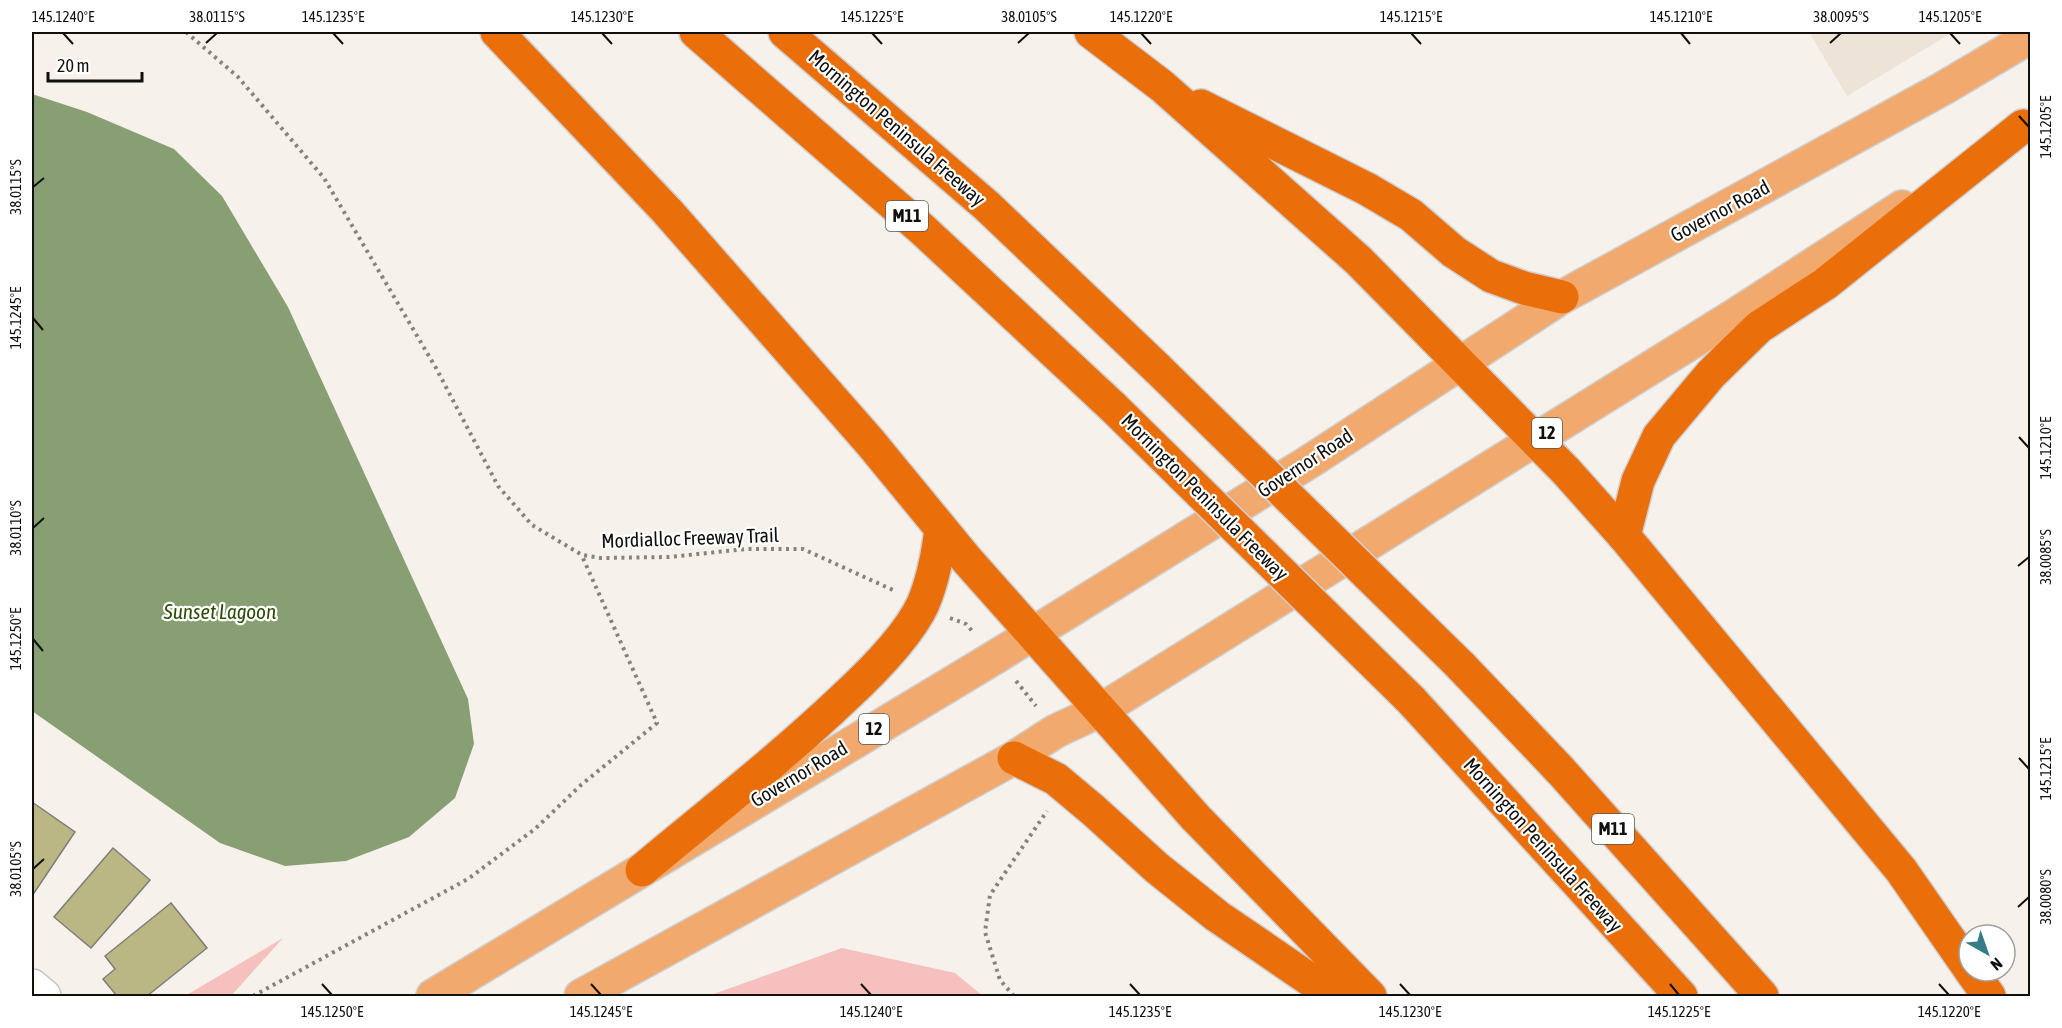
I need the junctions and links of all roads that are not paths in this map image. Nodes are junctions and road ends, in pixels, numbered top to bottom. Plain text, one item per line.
1 (497, 32) edge
2 (696, 32) edge
3 (786, 32) edge
4 (1092, 32) edge
5 (2031, 37) edge
6 (1162, 86) junction
7 (2027, 124) edge
8 (1562, 297) junction
9 (1459, 363) junction
10 (1535, 441) junction
11 (941, 529) junction
12 (1624, 536) junction
13 (1032, 634) junction
14 (1101, 710) junction
15 (1014, 758) junction
16 (642, 870) junction
17 (1957, 950) edge
18 (1980, 983) edge
19 (32, 986) edge
20 (44, 996) edge
21 (433, 996) edge
22 (581, 996) edge
23 (1334, 996) edge
24 (1370, 996) edge
25 (1681, 996) edge
26 (1762, 996) edge
27 (1989, 996) edge

1 - 11 highway
2 - 25 highway, Mornington Peninsula Freeway / M11, bridge
3 - 26 highway, Mornington Peninsula Freeway / M11, bridge
4 - 6 highway
5 - 8 main road, Governor Road / 12
6 - 8 highway
6 - 9 highway
7 - 10 main road, 12
7 - 12 highway
8 - 9 main road, Governor Road / 12
9 - 10 highway
9 - 13 main road, Governor Road / 12
10 - 12 highway
10 - 14 main road, 12
11 - 13 highway
11 - 16 highway
12 - 17 highway
13 - 14 highway
13 - 16 main road, Governor Road / 12
14 - 15 main road, 12
14 - 24 highway
15 - 22 main road, 12
15 - 23 highway
16 - 21 main road, Governor Road / 12
18 - 27 highway
19 - 20 street

